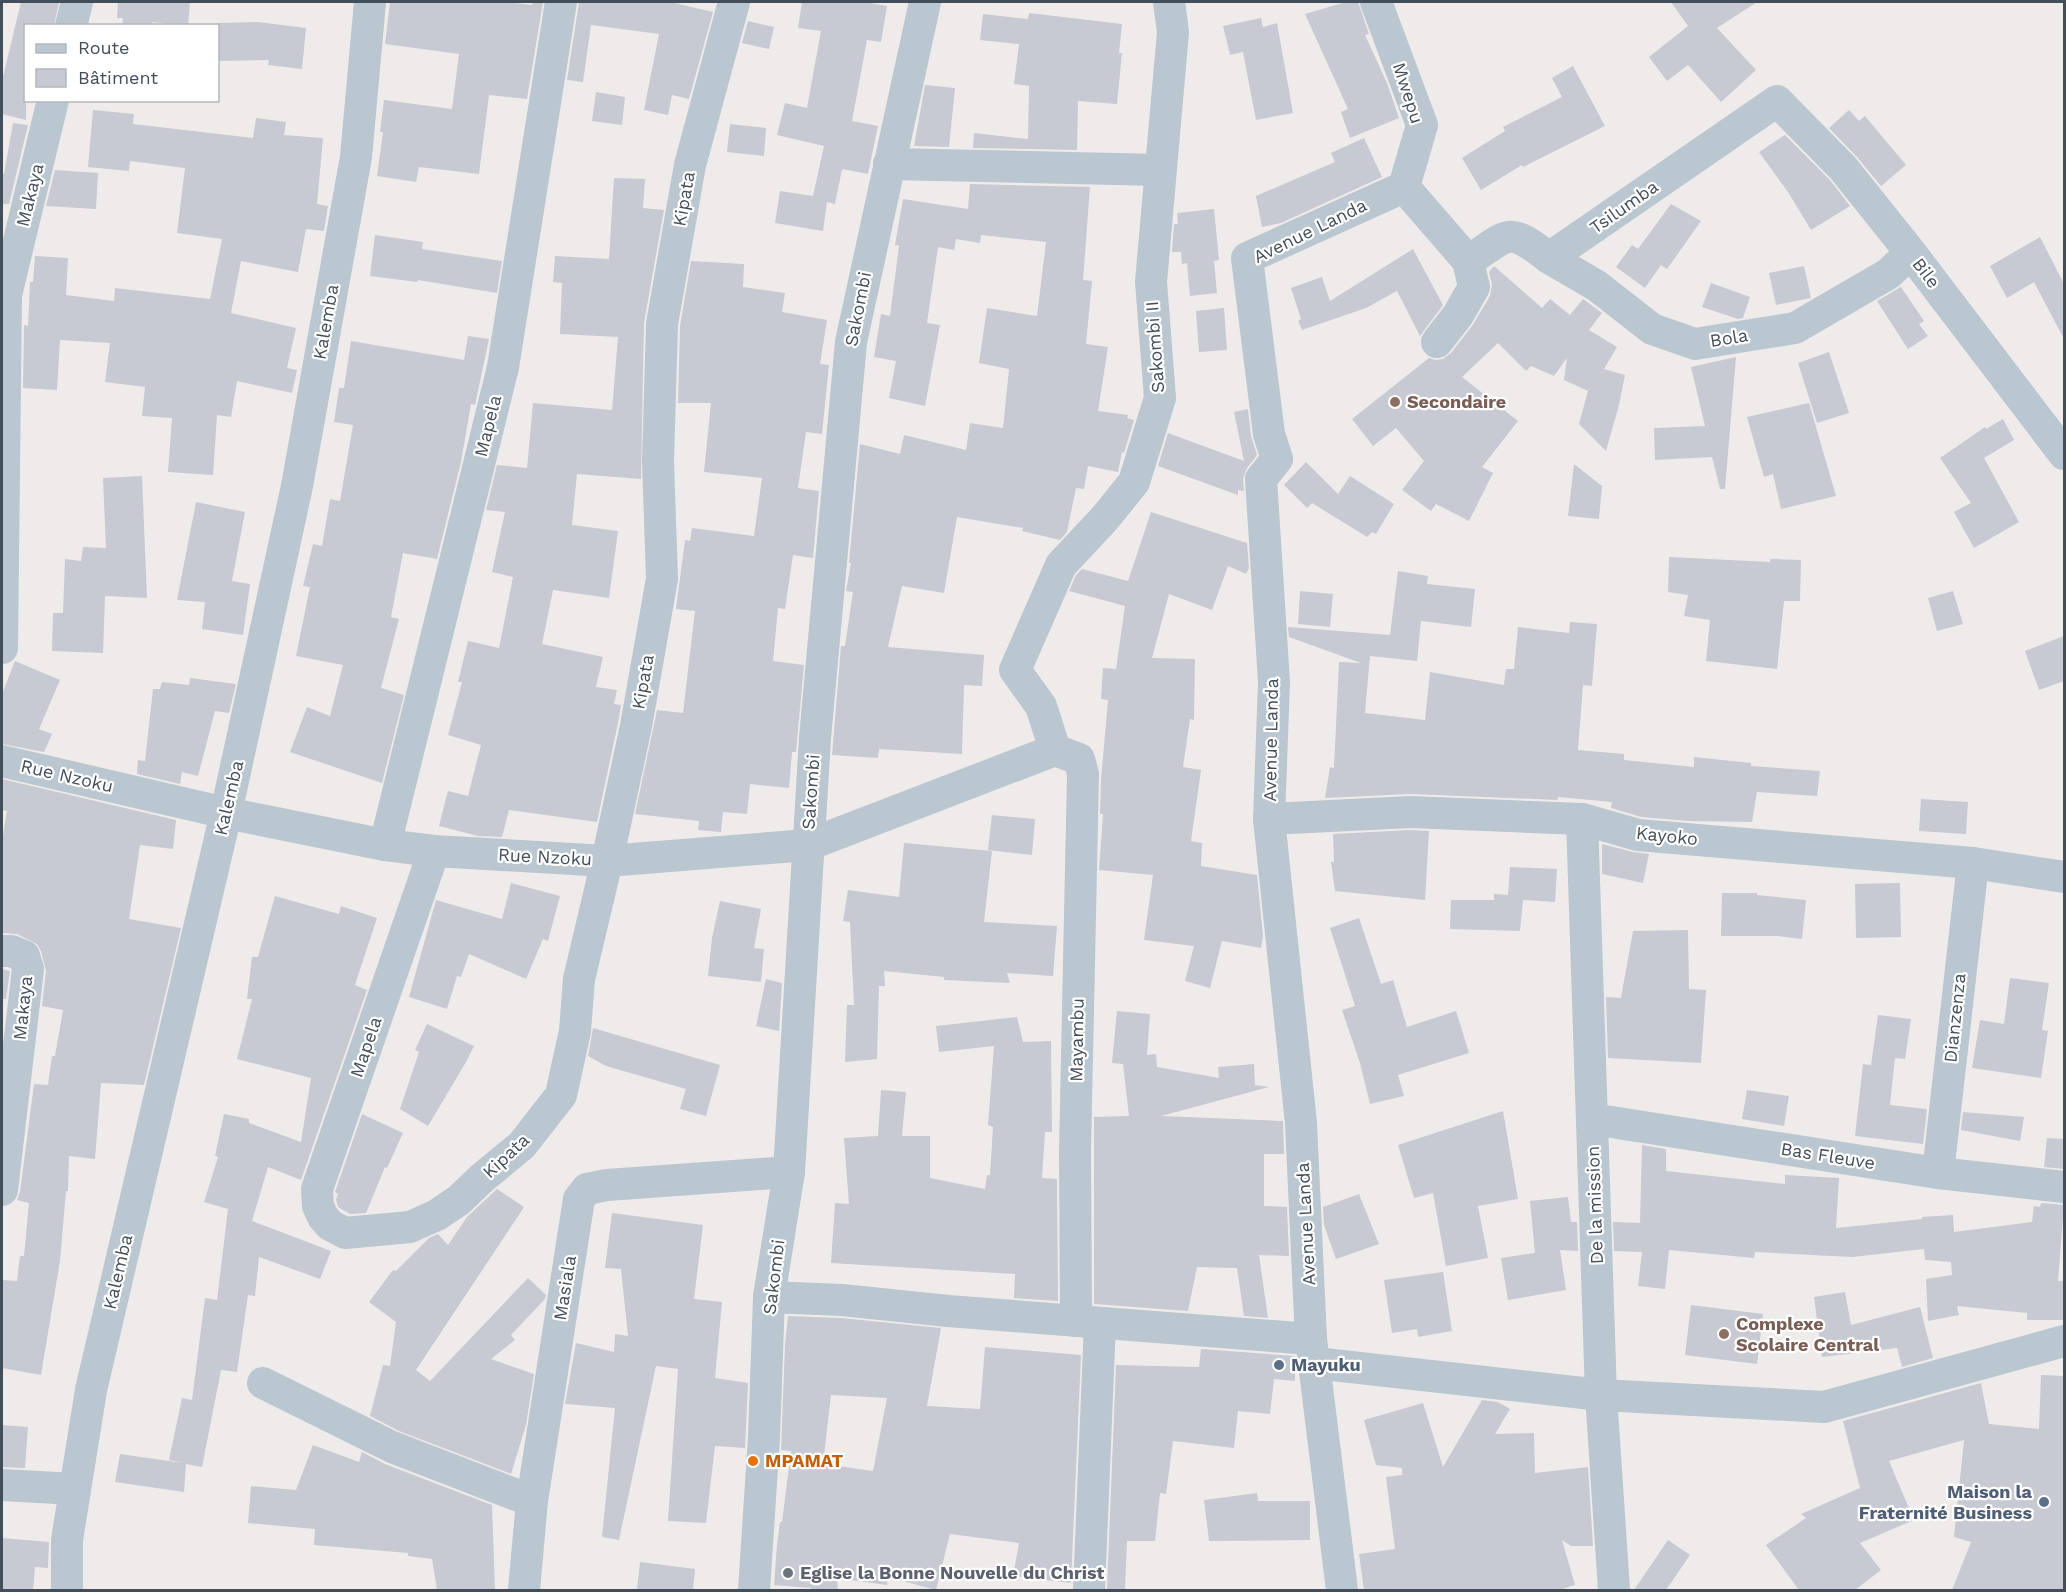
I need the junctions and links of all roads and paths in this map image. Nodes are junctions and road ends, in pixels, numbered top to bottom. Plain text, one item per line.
1 (77, 2) edge
2 (370, 2) edge
3 (561, 2) edge
4 (734, 2) edge
5 (925, 2) edge
6 (1169, 2) edge
7 (1376, 2) edge
8 (72, 24) edge
9 (1777, 101) joint
10 (53, 102) edge
11 (889, 164) junction
12 (1160, 170) junction
13 (1404, 187) junction
14 (1911, 253) junction
15 (1549, 258) junction
16 (1468, 261) junction
17 (1437, 342) dead end
18 (2064, 454) edge
19 (2, 648) edge
20 (1067, 754) junction
21 (2, 761) edge
22 (226, 813) junction
23 (1269, 819) junction
24 (1582, 819) junction
25 (385, 844) junction
26 (808, 844) junction
27 (434, 851) junction
28 (607, 861) junction
29 (1973, 864) junction
30 (2064, 877) edge
31 (2, 951) edge
32 (1592, 1119) junction
33 (789, 1172) junction
34 (1938, 1173) junction
35 (2064, 1187) edge
36 (2, 1190) edge
37 (345, 1233) joint
38 (769, 1297) junction
39 (1088, 1322) junction
40 (2064, 1341) edge
41 (1313, 1351) junction
42 (263, 1383) dead end
43 (1601, 1395) junction
44 (2, 1485) edge
45 (75, 1489) junction
46 (532, 1501) junction
47 (67, 1590) edge
48 (524, 1590) edge
49 (754, 1590) edge
50 (1089, 1590) edge
51 (1342, 1590) edge
52 (1614, 1590) edge

1 - 8 street
2 - 22 street, Kalemba
3 - 25 street, Mapela
4 - 28 street, Kipata
5 - 11 street, Sakombi
6 - 12 street, Sakombi II
7 - 13 street, Mwepu
9 - 14 street, Bile
9 - 15 street, Tsilumba
10 - 19 street, Makaya
11 - 12 street
11 - 26 street, Sakombi
12 - 20 street, Sakombi II
13 - 16 street
13 - 23 street, Avenue Landa
14 - 15 street, Bola
14 - 18 street, Bile
15 - 16 street
16 - 17 street
20 - 26 street, Rue Nzoku
20 - 39 street, Mayambu
21 - 22 street, Rue Nzoku
22 - 25 street, Rue Nzoku
22 - 45 street, Kalemba
23 - 24 street, Kayoko
23 - 41 street, Avenue Landa
24 - 29 street, Kayoko
24 - 32 street, De la mission
25 - 27 street, Rue Nzoku
26 - 28 street, Rue Nzoku
26 - 33 street, Sakombi
27 - 28 street, Rue Nzoku
27 - 37 street, Mapela
28 - 37 street, Kipata
29 - 30 street, Kayoko
29 - 34 street, Dianzenza
31 - 36 street, Makaya
32 - 34 street, Bas Fleuve
32 - 43 street, De la mission
33 - 38 street, Sakombi
33 - 46 street, Masiala
34 - 35 street, Bas Fleuve
38 - 39 street
38 - 49 street, Sakombi
39 - 41 street
39 - 50 street, Mayambu
40 - 43 street
41 - 43 street
41 - 51 street, Avenue Landa
42 - 46 street
43 - 52 street, De la mission
44 - 45 street
45 - 47 street, Kalemba
46 - 48 street, Masiala

